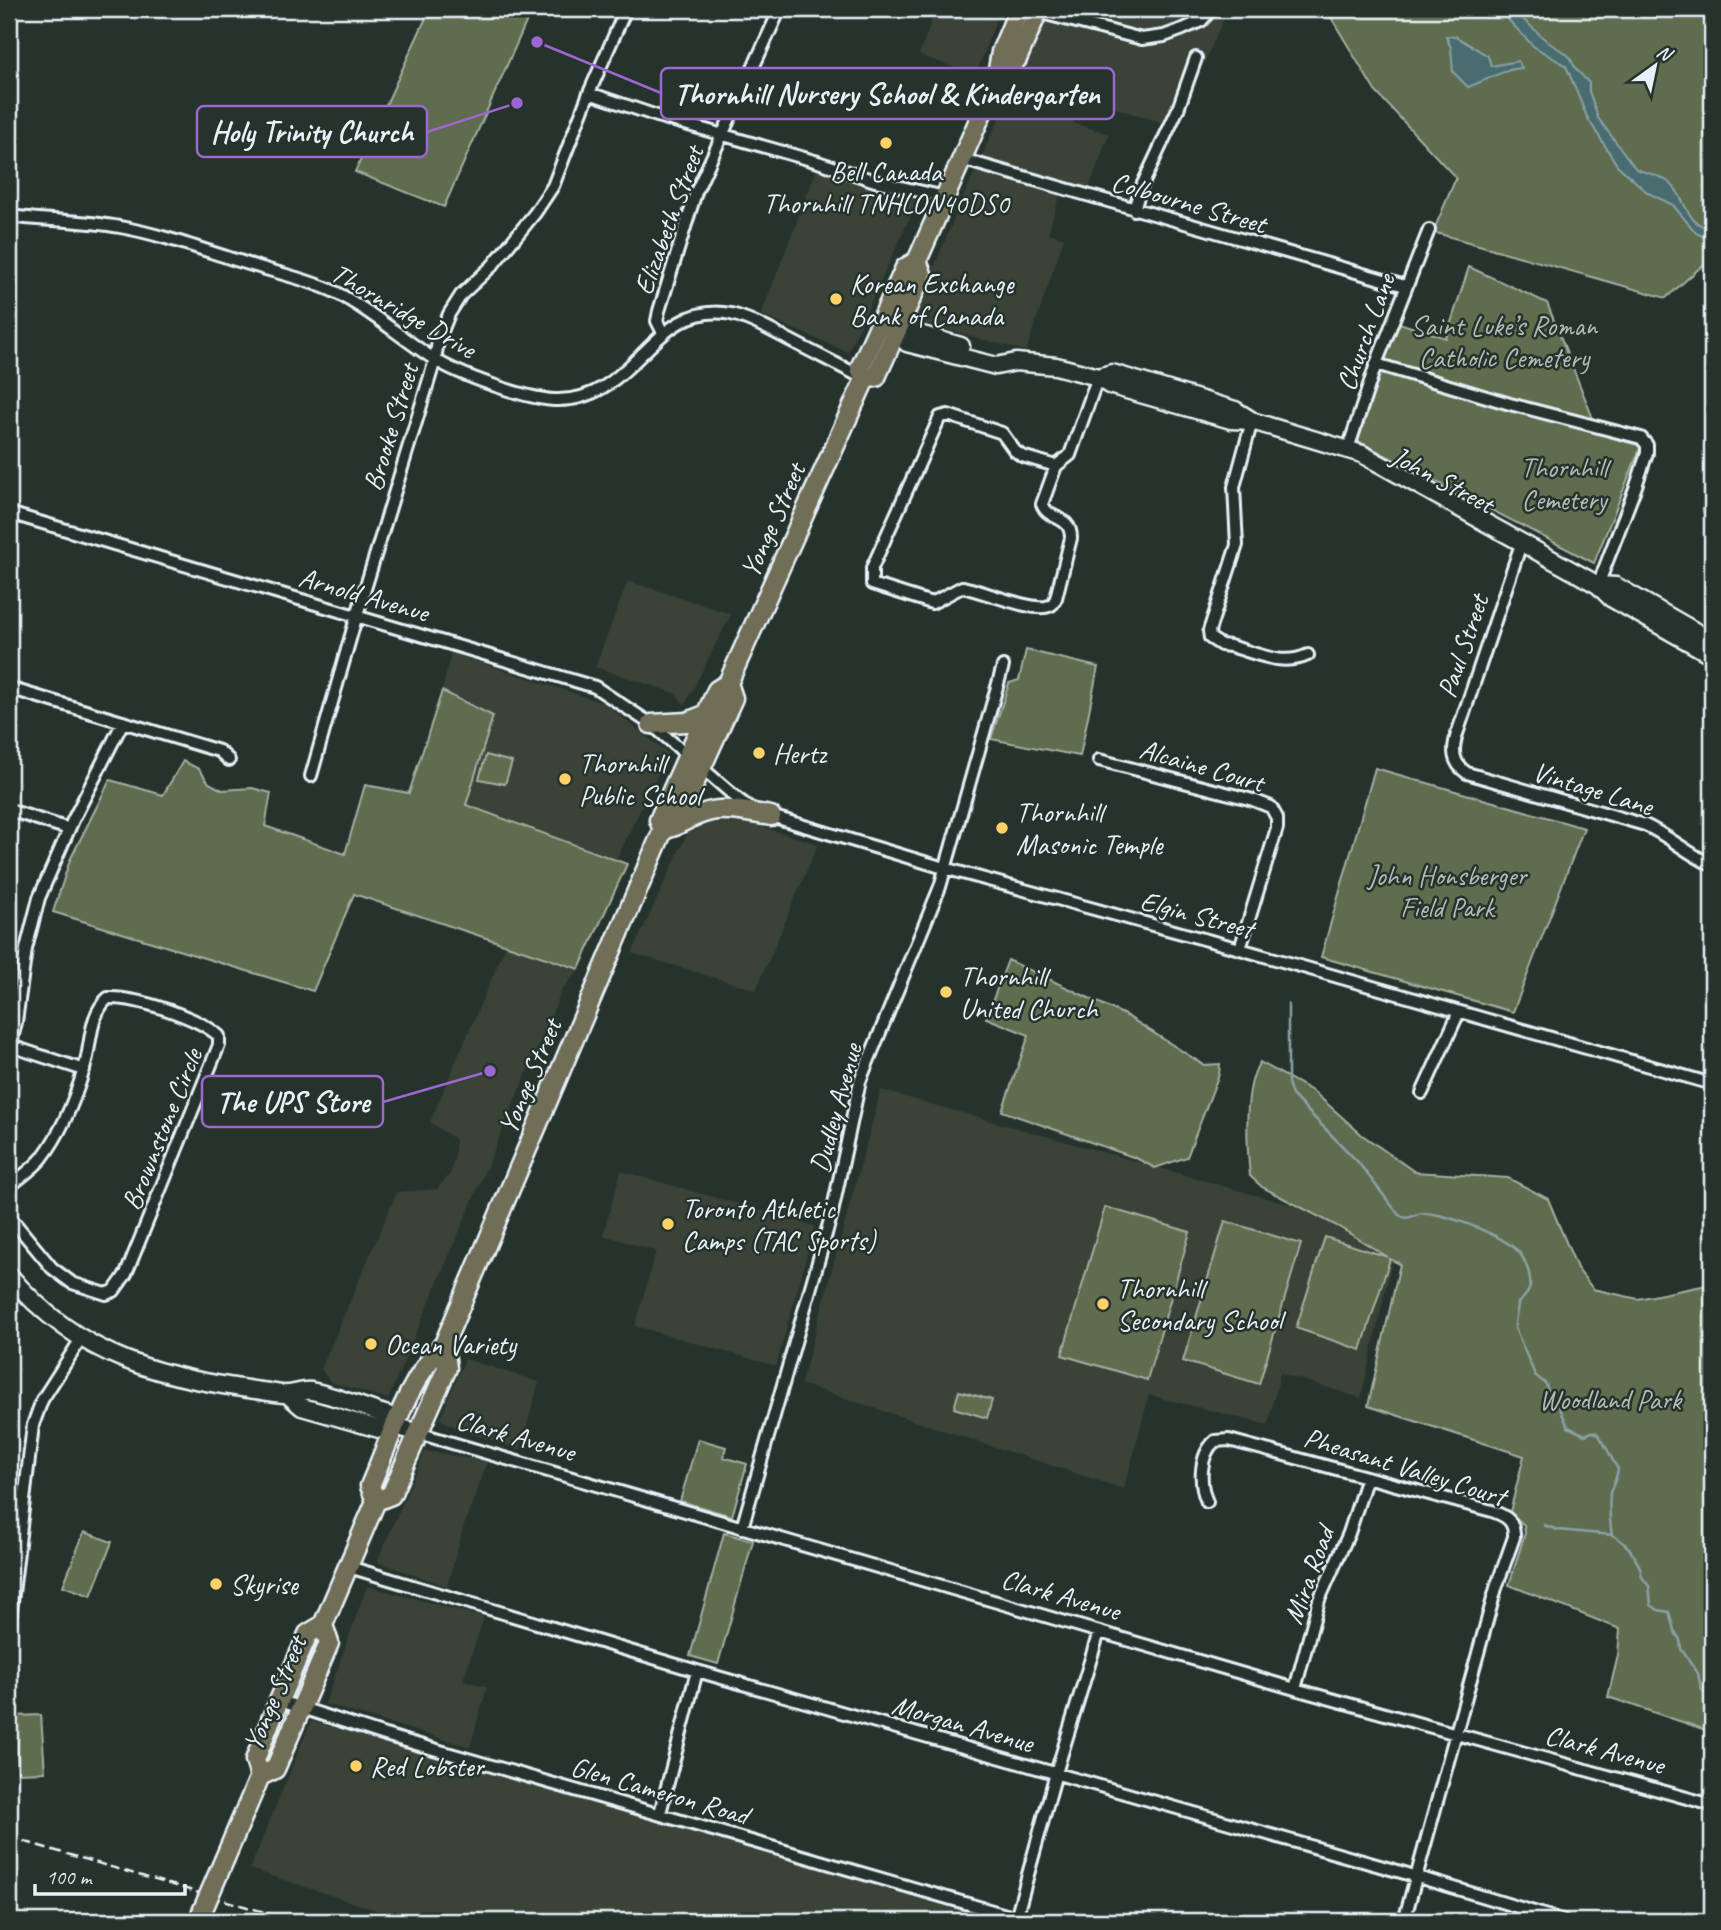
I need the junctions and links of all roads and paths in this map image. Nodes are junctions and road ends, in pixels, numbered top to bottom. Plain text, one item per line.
1 (625, 9) edge
2 (780, 9) edge
3 (1019, 9) edge
4 (1212, 9) edge
5 (1035, 10) edge
6 (1196, 58) dead end
7 (996, 81) junction
8 (589, 93) junction
9 (724, 135) junction
10 (961, 159) junction
11 (945, 197) junction
12 (1135, 210) junction
13 (9, 216) edge
14 (1429, 230) dead end
15 (918, 261) junction
16 (1405, 286) junction
17 (879, 325) junction
18 (896, 331) junction
19 (663, 333) junction
20 (435, 360) junction
21 (1376, 364) junction
22 (1098, 377) junction
23 (865, 379) junction
24 (1252, 421) junction
25 (1348, 452) junction
26 (1056, 466) junction
27 (1712, 487) edge
28 (1712, 512) edge
29 (9, 513) edge
30 (1521, 544) junction
31 (1598, 584) junction
32 (357, 615) junction
33 (1712, 641) edge
34 (1308, 655) dead end
35 (1712, 655) edge
36 (1003, 666) dead end
37 (728, 683) junction
38 (9, 688) edge
39 (705, 715) junction
40 (123, 722) junction
41 (650, 724) junction
42 (688, 756) junction
43 (229, 760) dead end
44 (1099, 760) dead end
45 (1456, 764) joint
46 (702, 769) junction
47 (311, 776) dead end
48 (9, 810) edge
49 (771, 816) junction
50 (669, 828) junction
51 (69, 829) junction
52 (1712, 865) edge
53 (944, 868) junction
54 (1240, 949) junction
55 (1459, 1012) junction
56 (10, 1050) edge
57 (84, 1070) junction
58 (1712, 1084) edge
59 (1422, 1093) dead end
60 (9, 1187) edge
61 (9, 1216) edge
62 (9, 1275) edge
63 (81, 1339) junction
64 (444, 1344) junction
65 (396, 1426) junction
66 (418, 1433) junction
67 (1367, 1477) junction
68 (376, 1502) junction
69 (1207, 1502) dead end
70 (742, 1528) junction
71 (349, 1567) junction
72 (323, 1625) junction
73 (9, 1627) edge
74 (1099, 1632) junction
75 (697, 1671) junction
76 (1295, 1689) junction
77 (280, 1701) junction
78 (302, 1708) junction
79 (1456, 1735) junction
80 (1056, 1773) junction
81 (260, 1776) junction
82 (1712, 1805) edge
83 (660, 1813) junction
84 (1417, 1876) junction
85 (1016, 1918) junction
86 (198, 1921) edge
87 (1027, 1921) edge
88 (1404, 1921) edge
89 (1564, 1921) edge

1 - 8 street, Brooke Street
2 - 9 street, Elizabeth Street
3 - 7 main road, Yonge Street
4 - 5 street
5 - 7 main road, Yonge Street
6 - 12 street
7 - 10 main road, Yonge Street
8 - 9 street
8 - 20 street, Brooke Street
9 - 11 street
9 - 19 street, Elizabeth Street
10 - 11 main road, Yonge Street
10 - 12 street, Colbourne Street
11 - 15 main road, Yonge Street
12 - 16 street, Colbourne Street
13 - 20 street, Thornridge Drive
14 - 16 street, Church Lane
15 - 17 main road, Yonge Street
15 - 18 main road, Yonge Street
16 - 21 street, Church Lane
17 - 18 main road, John Street
17 - 23 main road, Yonge Street
18 - 22 main road, John Street
18 - 23 main road, Yonge Street
19 - 20 street, Thornridge Drive
19 - 23 street, Thornridge Drive
20 - 32 street, Brooke Street
21 - 25 street, Church Lane
21 - 31 street
22 - 24 main road, John Street
22 - 26 street
23 - 37 main road, Yonge Street
24 - 25 main road, John Street
24 - 34 street
25 - 30 main road, John Street
26 - 26 street
27 - 28 street
29 - 32 street, Arnold Avenue
30 - 31 main road, John Street
30 - 45 street, Paul Street
31 - 33 main road, John Street
31 - 35 main road, John Street
32 - 41 street, Arnold Avenue
32 - 47 street, Brooke Street
36 - 53 street, Dudley Avenue
37 - 39 main road, Yonge Street
37 - 46 main road, Yonge Street
38 - 40 street
39 - 41 main road
39 - 42 main road, Yonge Street
40 - 43 street
40 - 51 street
41 - 42 street, Arnold Avenue
42 - 46 street, Elgin Street
42 - 50 main road, Yonge Street
44 - 54 street, Alcaine Court
45 - 52 street, Vintage Lane
46 - 49 street, Elgin Street
46 - 50 main road, Yonge Street
48 - 51 street
49 - 50 main road
49 - 53 street, Elgin Street
50 - 64 main road, Yonge Street
51 - 56 street
53 - 54 street, Elgin Street
53 - 70 street, Dudley Avenue
54 - 55 street, Elgin Street
55 - 58 street, Elgin Street
55 - 59 street
56 - 57 street
57 - 60 street, Brownstone Circle
57 - 61 street, Brownstone Circle
62 - 63 main road, Clark Avenue
63 - 65 main road, Clark Avenue
63 - 73 street
64 - 65 main road, Yonge Street
64 - 66 main road, Yonge Street
65 - 66 main road, Clark Avenue
65 - 68 main road, Yonge Street
66 - 68 main road, Yonge Street
66 - 70 street, Clark Avenue
67 - 69 street, Pheasant Valley Court
67 - 76 street, Mira Road
67 - 79 street, Pheasant Valley Court
68 - 71 main road, Yonge Street
70 - 74 street, Clark Avenue
71 - 72 main road, Yonge Street
71 - 75 street, Morgan Avenue
72 - 77 main road, Yonge Street
72 - 78 main road, Yonge Street
74 - 76 street, Clark Avenue
74 - 80 street
75 - 80 street, Morgan Avenue
75 - 83 street
76 - 79 street, Clark Avenue
77 - 78 street, Glen Cameron Road
77 - 81 main road, Yonge Street
78 - 81 main road, Yonge Street
78 - 83 street, Glen Cameron Road
79 - 82 street, Clark Avenue
79 - 84 street
80 - 84 street, Morgan Avenue
80 - 85 street
81 - 86 main road, Yonge Street, bridge
83 - 85 street, Glen Cameron Road
84 - 88 street
84 - 89 street, Morgan Avenue
85 - 87 street, Glen Cameron Road

